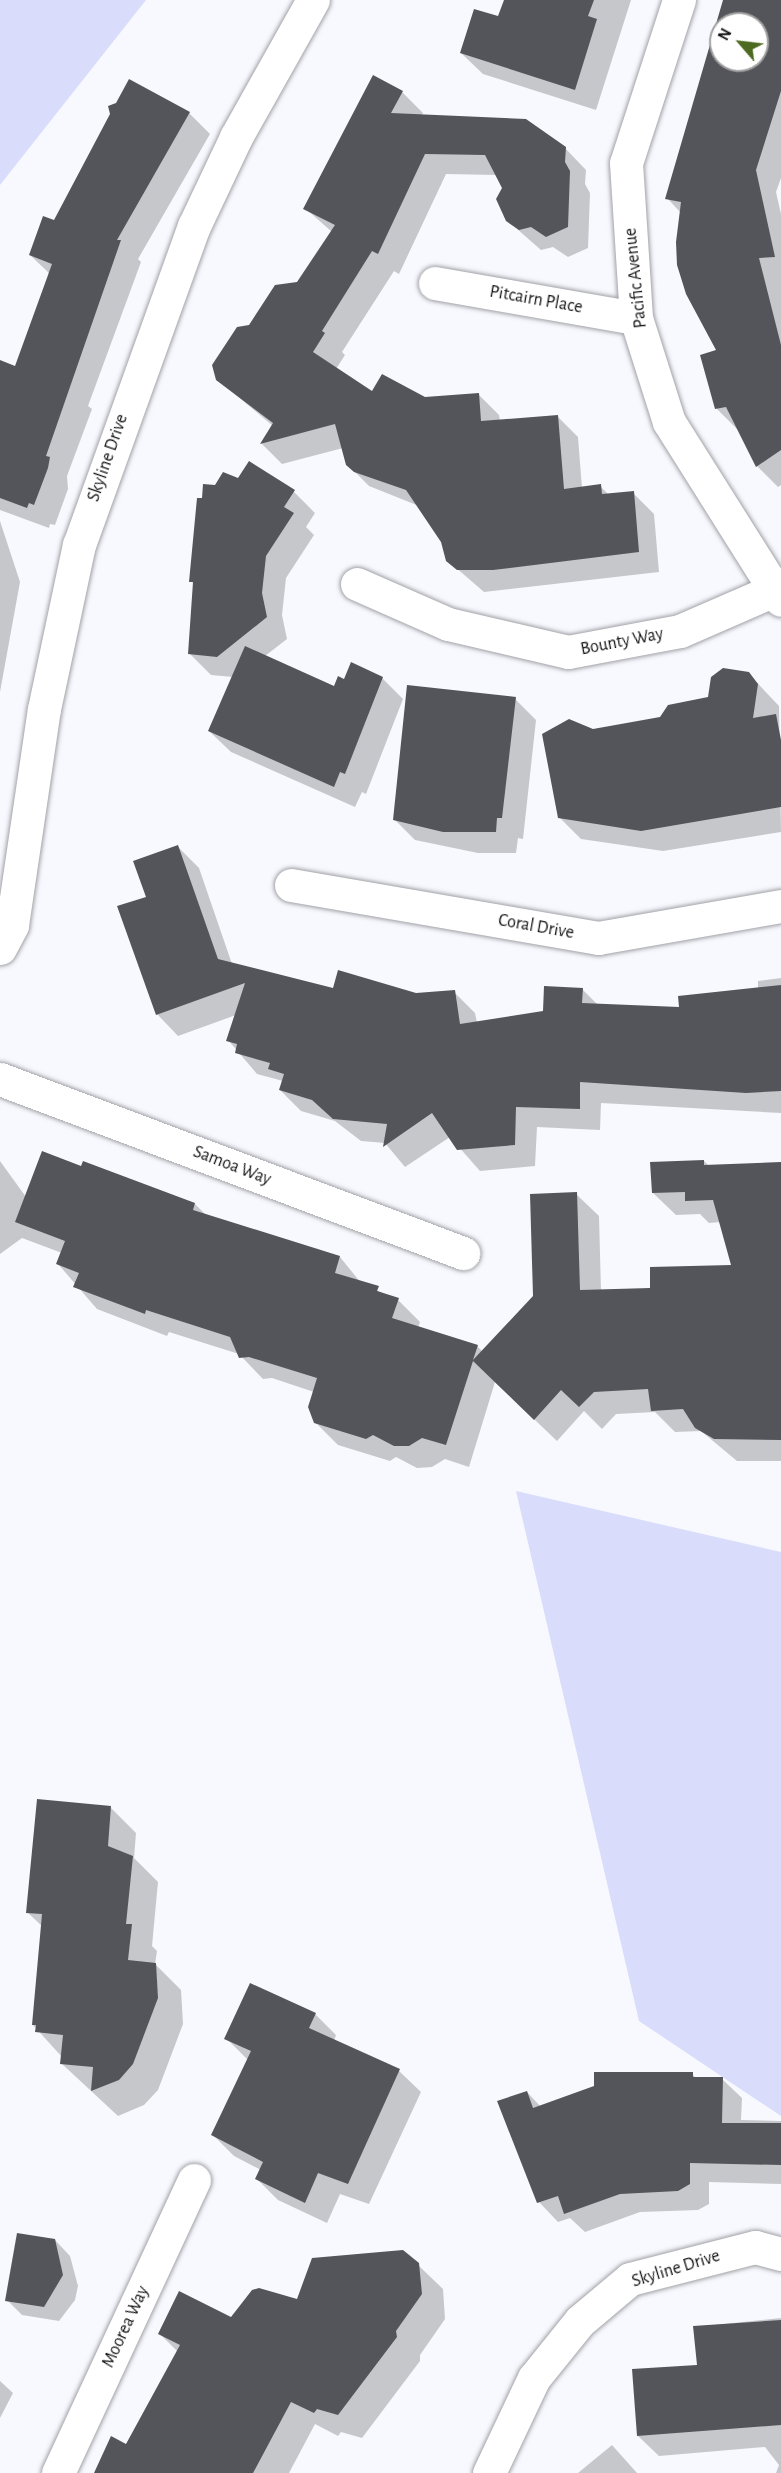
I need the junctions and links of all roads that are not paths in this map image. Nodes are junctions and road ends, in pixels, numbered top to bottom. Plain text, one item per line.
1 (312, 0) edge
2 (679, 0) edge
3 (435, 283) dead end
4 (636, 318) junction
5 (357, 584) dead end
6 (780, 593) edge
7 (291, 885) dead end
8 (781, 906) edge
9 (0, 948) edge
10 (0, 1079) edge
11 (463, 1253) dead end
12 (194, 2180) dead end
13 (781, 2254) edge
14 (58, 2473) edge
15 (489, 2473) edge

1 - 9 street, Skyline Drive
2 - 4 street, Pacific Avenue
3 - 4 street, Pitcairn Place
4 - 6 street, Pacific Avenue
5 - 6 street, Bounty Way
7 - 8 street, Coral Drive
10 - 11 street, Samoa Way
12 - 14 street, Moorea Way
13 - 15 street, Skyline Drive

